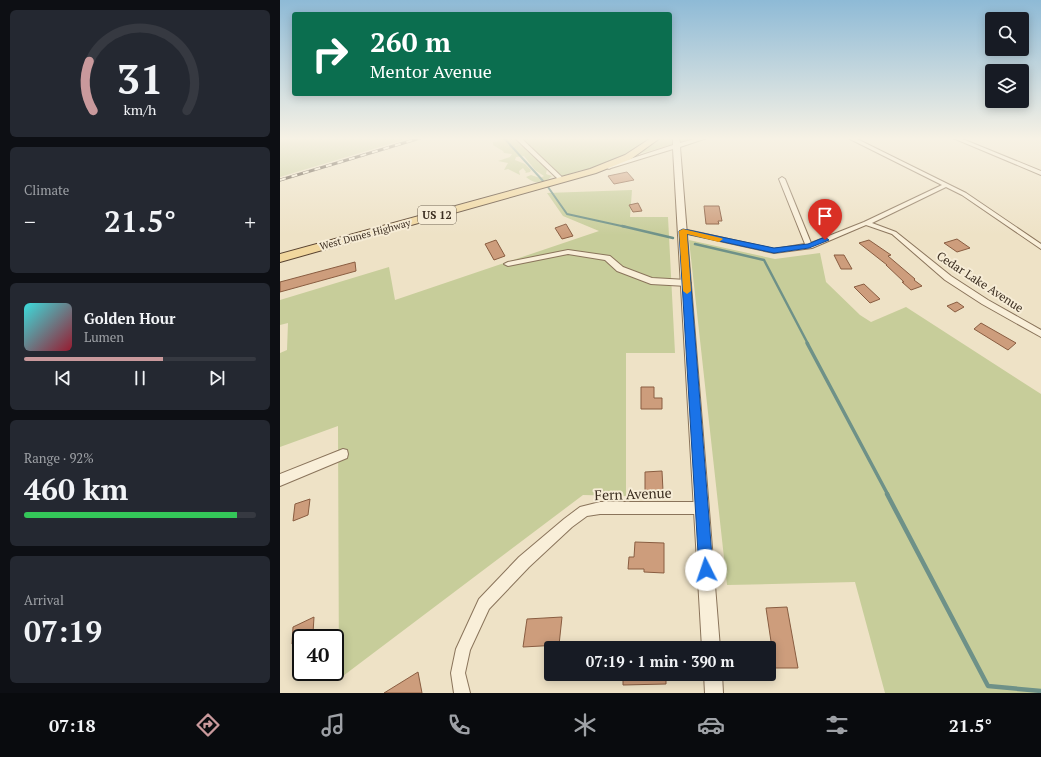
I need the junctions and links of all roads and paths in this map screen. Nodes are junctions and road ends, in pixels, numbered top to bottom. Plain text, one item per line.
1 (552, 170) edge
2 (678, 170) edge
3 (916, 170) edge
4 (593, 171) edge
5 (782, 179) dead end
6 (562, 180) junction
7 (946, 185) junction
8 (866, 223) junction
9 (683, 231) junction
10 (809, 246) junction
11 (1041, 247) edge
12 (280, 258) edge
13 (508, 264) dead end
14 (687, 283) junction
15 (1041, 334) edge
16 (343, 454) dead end
17 (280, 480) edge
18 (702, 508) junction
19 (711, 641) edge
20 (713, 681) edge
21 (462, 693) edge
22 (714, 693) edge

1 - 6 street
2 - 9 street
3 - 7 street
4 - 6 main road, West Dunes Highway / US 12
5 - 10 street
6 - 12 main road, West Dunes Highway / US 12
7 - 8 street
7 - 11 street
8 - 10 street
8 - 15 street, Cedar Lake Avenue
9 - 10 street
9 - 14 street
13 - 14 street
14 - 18 street
16 - 17 street
18 - 19 street
18 - 21 street, Fern Avenue
20 - 22 street

